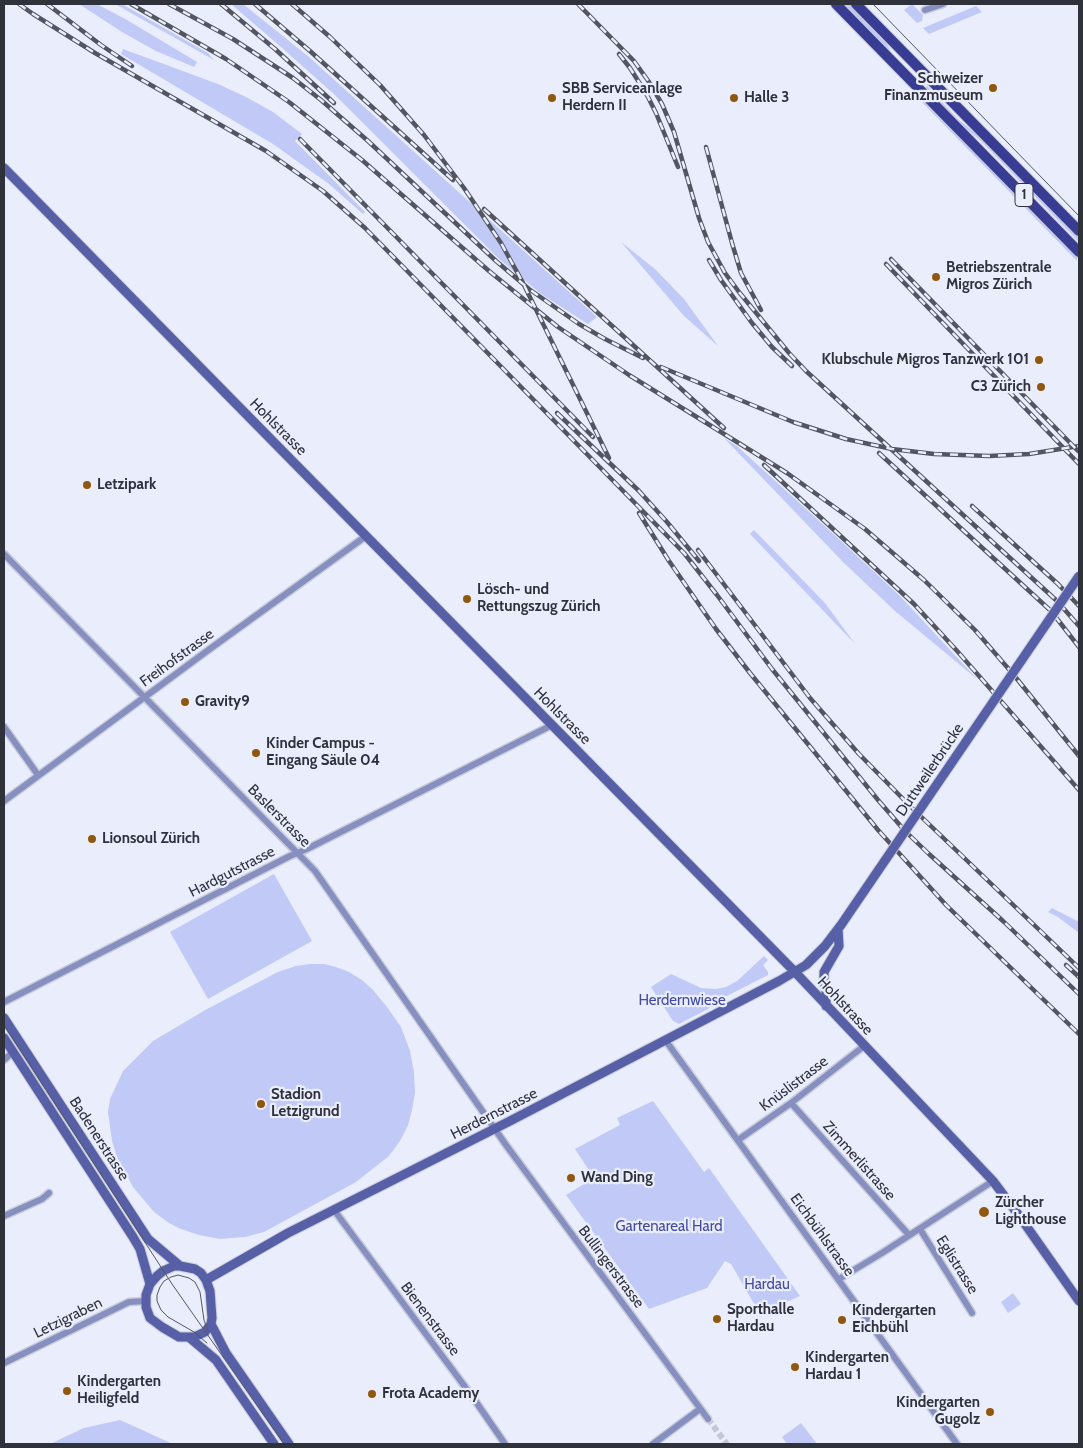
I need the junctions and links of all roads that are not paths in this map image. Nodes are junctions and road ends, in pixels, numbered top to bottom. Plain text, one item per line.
1 (836, 4) edge
2 (856, 4) edge
3 (943, 4) edge
4 (925, 10) dead end
5 (4, 168) edge
6 (1079, 231) edge
7 (1079, 252) edge
8 (366, 536) junction
9 (4, 554) edge
10 (1079, 576) edge
11 (144, 697) junction
12 (552, 725) junction
13 (4, 727) edge
14 (38, 775) junction
15 (4, 800) edge
16 (298, 852) junction
17 (840, 927) junction
18 (795, 972) junction
19 (4, 1002) edge
20 (826, 1006) junction
21 (4, 1018) edge
22 (4, 1038) edge
23 (666, 1041) junction
24 (864, 1046) junction
25 (13, 1052) junction
26 (4, 1060) edge
27 (791, 1103) junction
28 (496, 1129) junction
29 (738, 1140) junction
30 (993, 1181) junction
31 (49, 1193) dead end
32 (334, 1210) junction
33 (4, 1216) edge
34 (920, 1229) junction
35 (909, 1236) junction
36 (180, 1266) junction
37 (839, 1279) junction
38 (206, 1280) junction
39 (150, 1284) junction
40 (146, 1301) junction
41 (1079, 1301) edge
42 (972, 1313) dead end
43 (211, 1324) junction
44 (190, 1338) junction
45 (4, 1362) edge
46 (700, 1408) junction
47 (708, 1419) tunnel mouth
48 (274, 1444) edge
49 (289, 1444) edge
50 (505, 1444) edge
51 (653, 1444) edge
52 (957, 1444) edge

1 - 7 main road, 1
2 - 6 main road, 1
3 - 4 street
5 - 8 street, Hohlstrasse
8 - 11 street, Freihofstrasse
8 - 12 street, Hohlstrasse
9 - 11 street, Baslerstrasse
10 - 17 street, Duttweilerbrücke, bridge
11 - 14 street, Freihofstrasse
11 - 16 street, Baslerstrasse
12 - 16 street, Hardgutstrasse
12 - 18 street, Hohlstrasse
13 - 14 street
14 - 15 street, Freihofstrasse
16 - 19 street, Hardgutstrasse
16 - 28 street, Baslerstrasse
17 - 18 street, Duttweilerbrücke
17 - 20 street
18 - 20 street, Hohlstrasse
18 - 23 street, Herdernstrasse
20 - 24 street, Hohlstrasse
21 - 36 street, Badenerstrasse
22 - 25 street, Badenerstrasse
23 - 28 street, Herdernstrasse
23 - 29 street, Eichbühlstrasse
24 - 27 street, Knüslistrasse
24 - 30 street, Hohlstrasse
25 - 26 street
25 - 39 street, Badenerstrasse
27 - 29 street, Knüslistrasse
27 - 35 street, Zimmerlistrasse
28 - 32 street, Herdernstrasse
28 - 46 street, Bullingerstrasse
29 - 37 street, Eichbühlstrasse
30 - 34 street, Eglistrasse
30 - 41 street, Hohlstrasse
31 - 33 street
32 - 38 street, Herdernstrasse
32 - 50 street, Bienenstrasse
34 - 35 street, Eglistrasse
34 - 42 street, Eglistrasse
35 - 37 street, Eglistrasse
36 - 38 street, Badenerstrasse
36 - 39 street
37 - 52 street, Eichbühlstrasse
38 - 43 street
39 - 40 street, Badenerstrasse
40 - 44 street
40 - 45 street, Letzigraben
43 - 44 street
43 - 49 street
44 - 48 street
46 - 47 street, Bullingerstrasse
46 - 51 street

